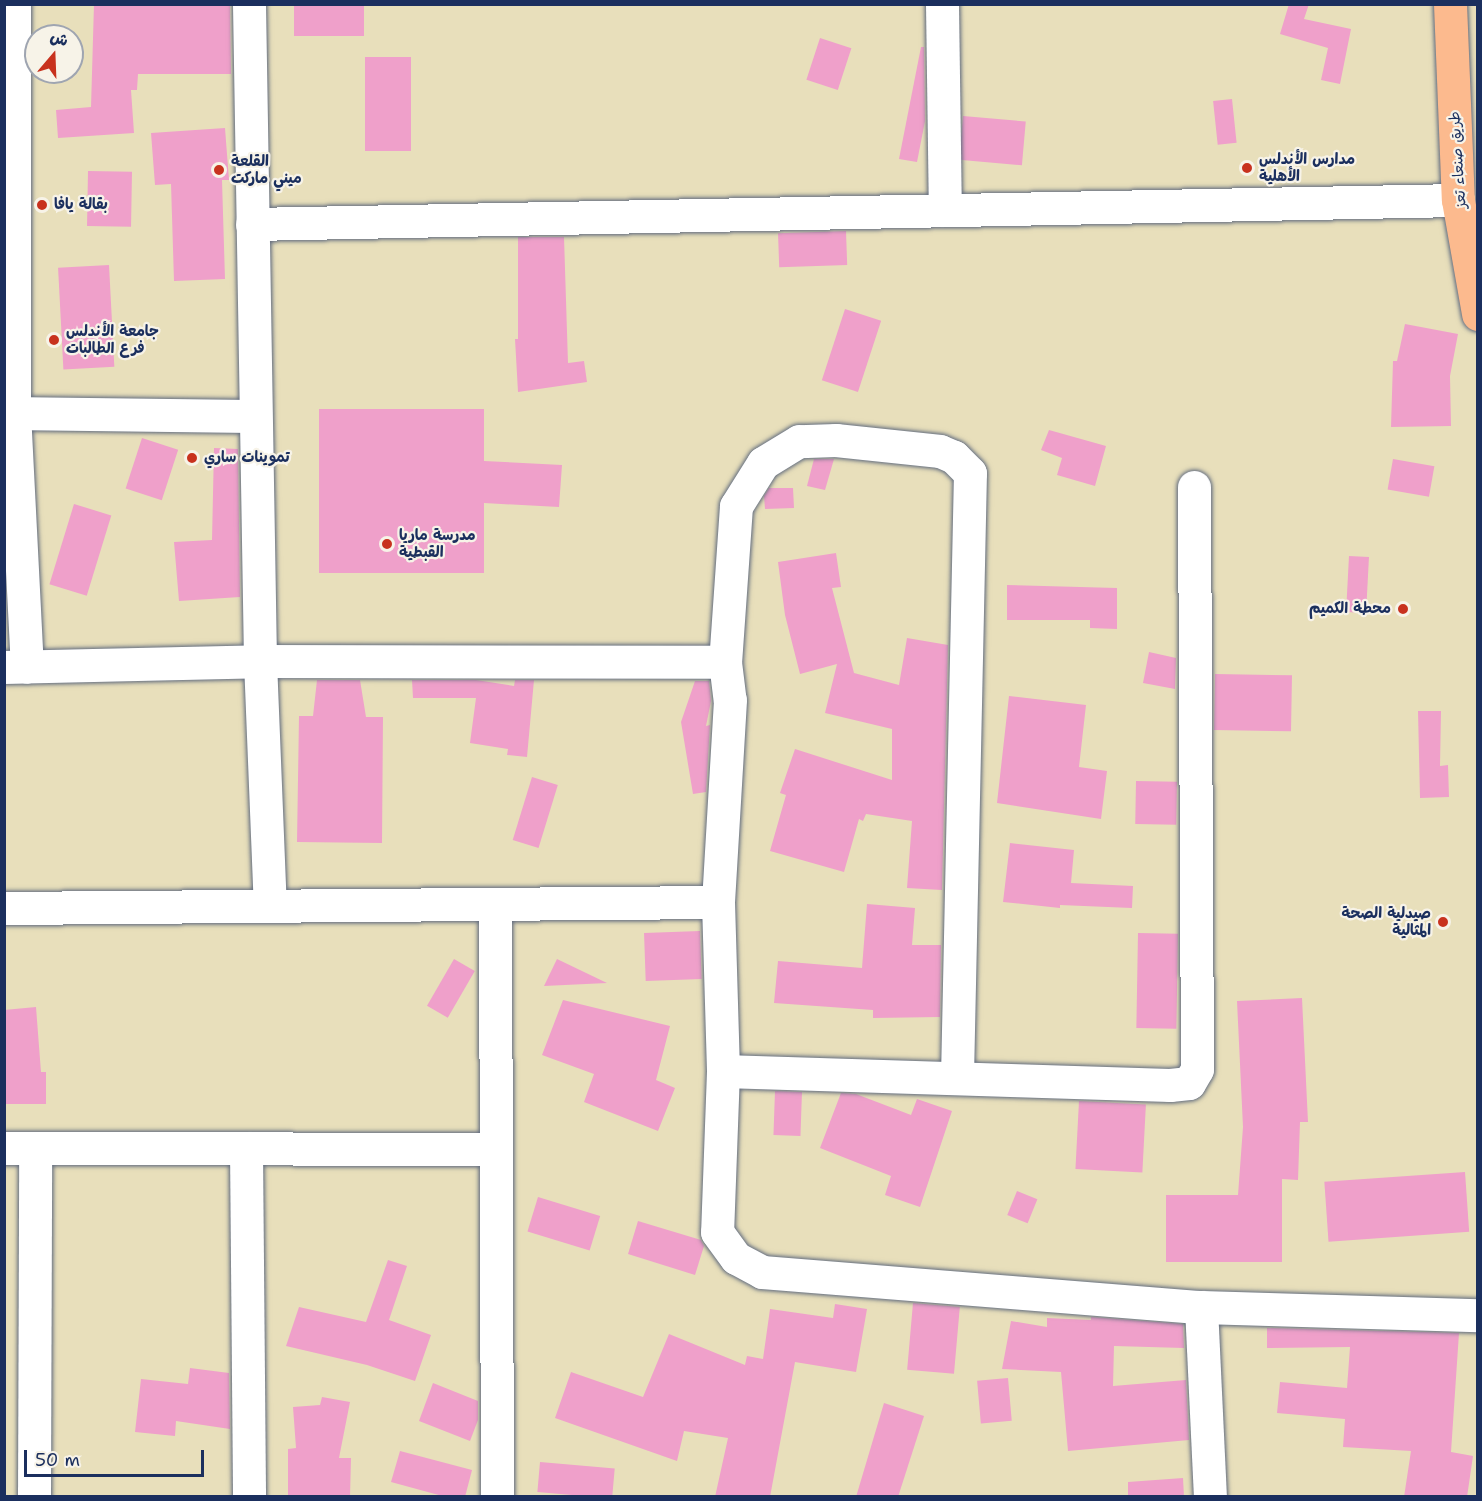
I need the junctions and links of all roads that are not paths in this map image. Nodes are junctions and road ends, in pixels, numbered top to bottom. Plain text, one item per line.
1 (14, 4) edge
2 (249, 4) edge
3 (942, 4) edge
4 (1450, 4) edge
5 (1458, 200) junction
6 (945, 210) junction
7 (252, 224) junction
8 (1478, 314) edge
9 (9, 412) edge
10 (255, 416) junction
11 (1194, 487) dead end
12 (260, 661) junction
13 (725, 662) junction
14 (16, 667) edge
15 (718, 902) junction
16 (495, 904) junction
17 (270, 906) junction
18 (4, 908) edge
19 (723, 1071) junction
20 (957, 1077) junction
21 (20, 1148) edge
22 (246, 1148) junction
23 (496, 1149) junction
24 (1202, 1307) junction
25 (1478, 1315) edge
26 (34, 1497) edge
27 (249, 1497) edge
28 (497, 1497) edge
29 (1210, 1497) edge

1 - 9 street
2 - 7 street
3 - 6 street
4 - 5 highway, طريق صنعاء تعز
5 - 6 street
5 - 8 highway, طريق صنعاء تعز
6 - 7 street
7 - 10 street
9 - 10 street
9 - 14 street
10 - 12 street
11 - 20 street
12 - 13 street
12 - 14 street
12 - 17 street
13 - 15 street
13 - 20 street
15 - 16 street
15 - 19 street
16 - 17 street
16 - 23 street
17 - 18 street
19 - 20 street
19 - 24 street
21 - 22 street
21 - 26 street
22 - 23 street
22 - 27 street
23 - 28 street
24 - 25 street
24 - 29 street

